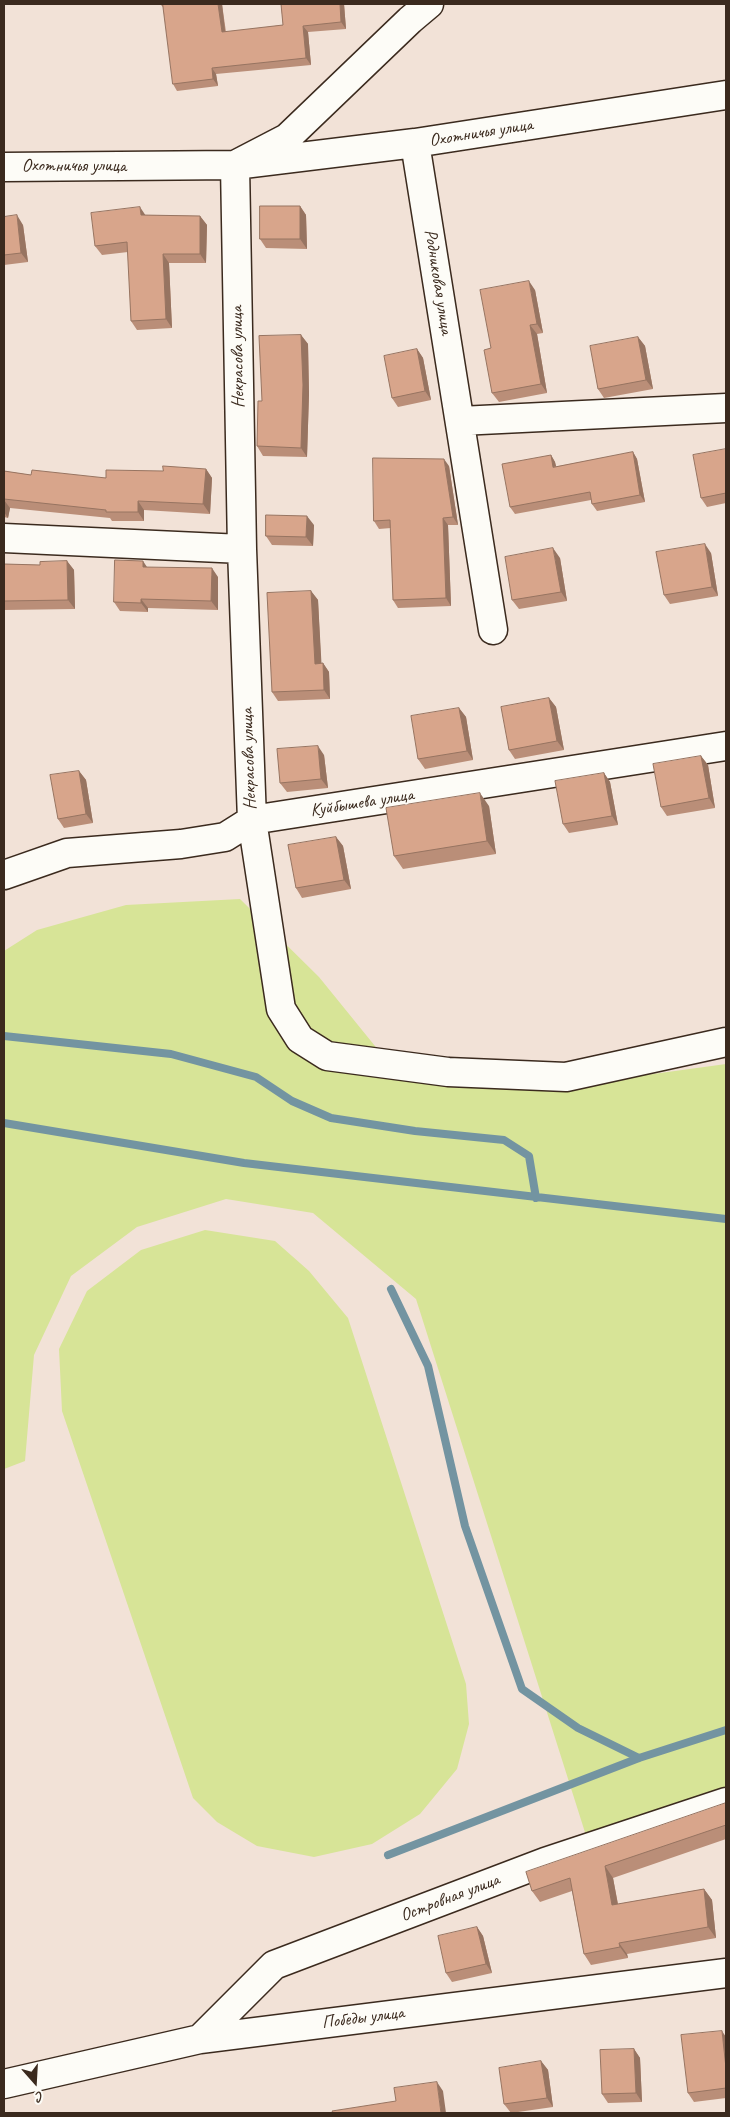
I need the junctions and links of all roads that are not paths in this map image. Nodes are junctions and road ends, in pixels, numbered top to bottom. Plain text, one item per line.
1 (429, 4) edge
2 (726, 95) edge
3 (415, 143) junction
4 (235, 165) junction
5 (4, 167) edge
6 (726, 408) edge
7 (460, 421) junction
8 (4, 538) edge
9 (242, 549) junction
10 (493, 630) dead end
11 (726, 746) edge
12 (252, 820) junction
13 (4, 875) edge
14 (726, 1042) edge
15 (726, 1802) edge
16 (726, 1973) edge
17 (200, 2039) junction
18 (4, 2084) edge

1 - 4 street, Охотничья улица
2 - 3 street, Охотничья улица
3 - 4 street, Охотничья улица
3 - 7 street, Родниковая улица
4 - 5 street, Охотничья улица
4 - 9 street, Некрасова улица
6 - 7 street
7 - 10 street, Родниковая улица
8 - 9 street
9 - 12 street, Некрасова улица
11 - 12 street, Куйбышева улица
12 - 13 street, Куйбышева улица
12 - 14 street, Некрасова улица
15 - 17 street, Островная улица
16 - 17 street, Победы улица
17 - 18 street, Победы улица

